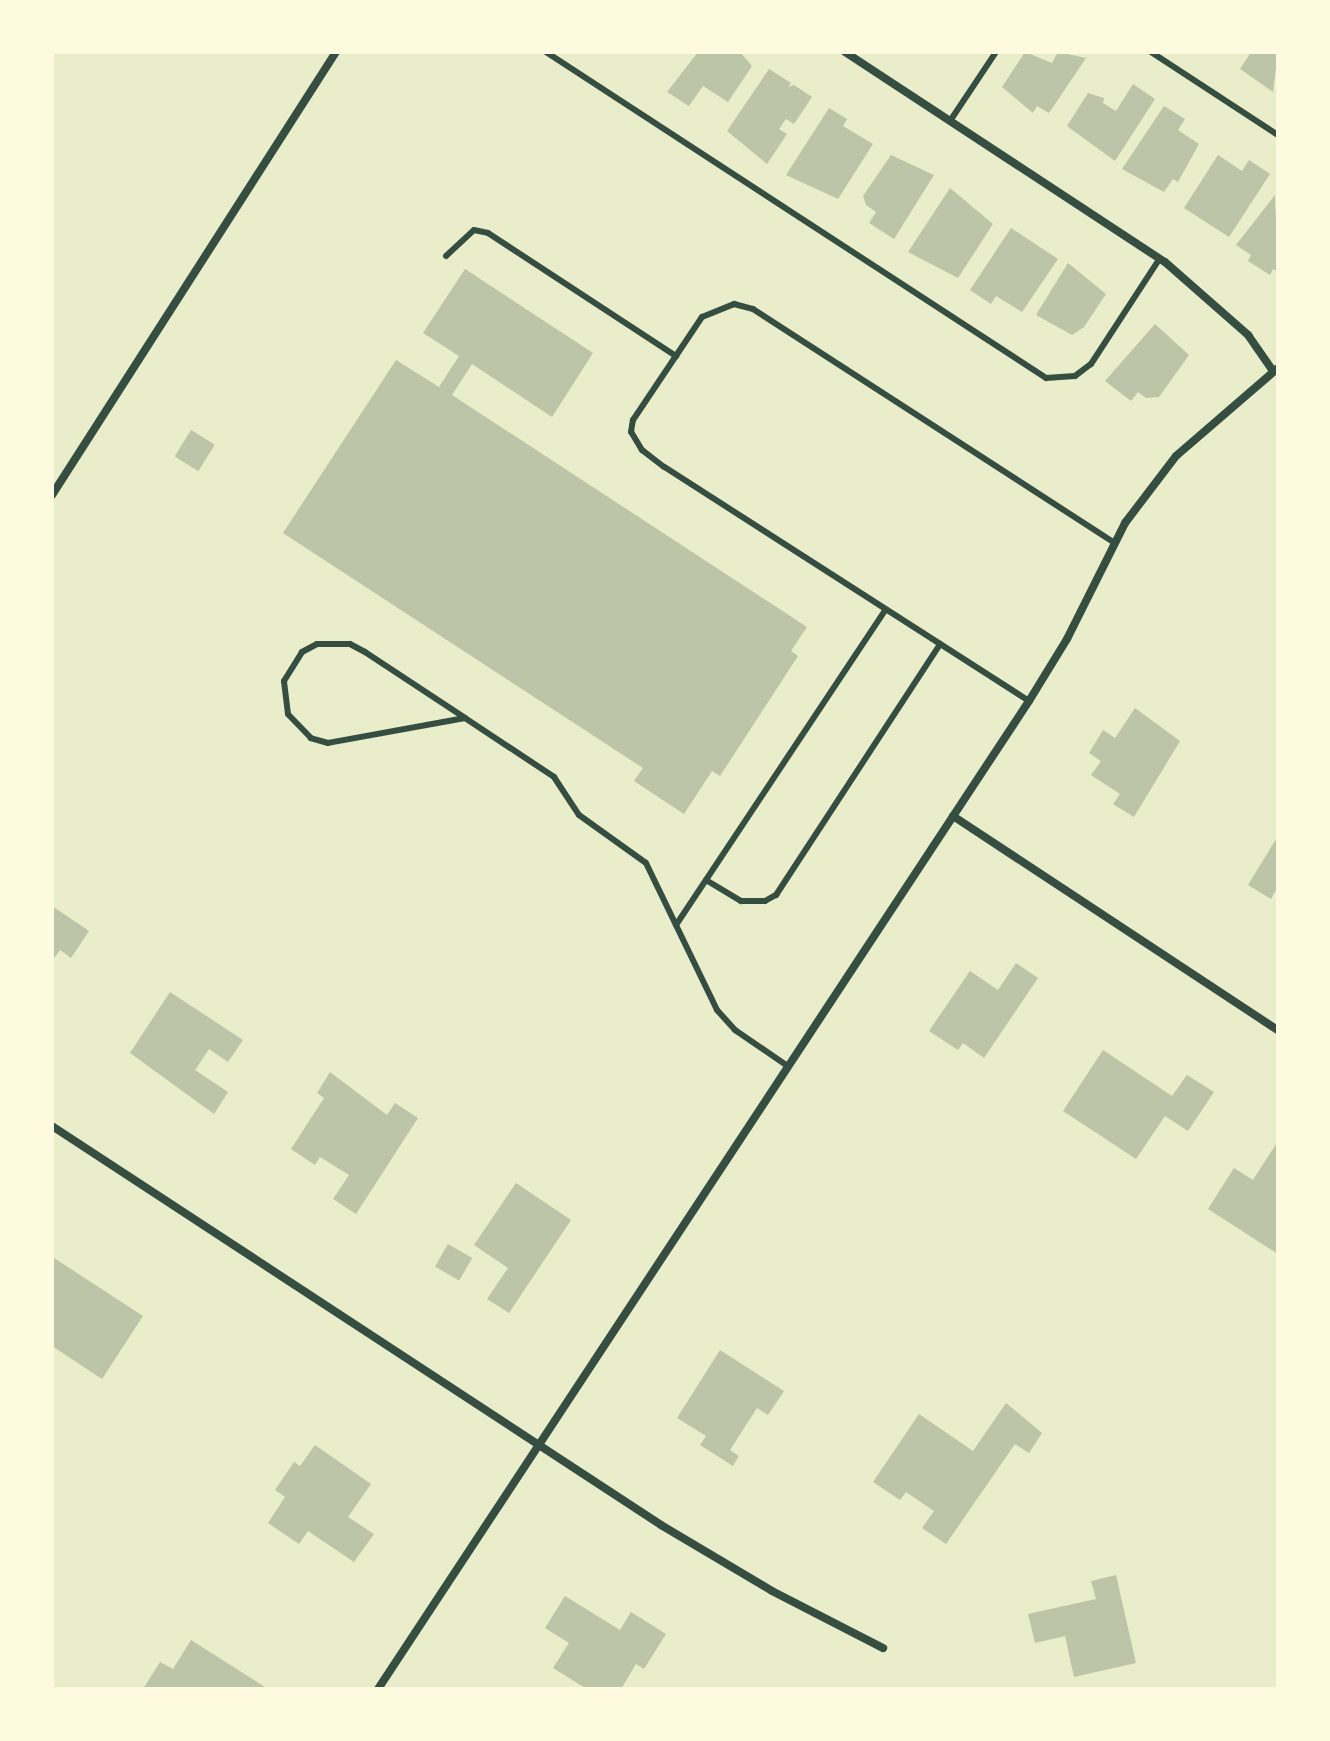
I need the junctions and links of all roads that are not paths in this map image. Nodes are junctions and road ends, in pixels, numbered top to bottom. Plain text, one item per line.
1 (336, 52) edge
2 (546, 52) edge
3 (845, 52) edge
4 (996, 52) edge
5 (1151, 52) edge
6 (950, 121) junction
7 (1278, 135) edge
8 (446, 256) dead end
9 (1160, 258) junction
10 (676, 356) junction
11 (1275, 369) edge
12 (52, 495) edge
13 (1113, 542) junction
14 (886, 609) junction
15 (940, 644) junction
16 (1029, 701) junction
17 (465, 718) junction
18 (953, 816) junction
19 (706, 880) junction
20 (676, 925) junction
21 (1278, 1030) edge
22 (789, 1067) junction
23 (52, 1126) edge
24 (538, 1445) junction
25 (883, 1648) dead end
26 (378, 1689) edge

1 - 12 street
2 - 9 lane
3 - 6 street
4 - 6 lane
5 - 7 lane
6 - 9 street
8 - 10 lane
9 - 11 street
10 - 13 lane
10 - 14 lane
11 - 13 street
13 - 16 street
14 - 15 lane
14 - 19 lane
15 - 16 lane
15 - 19 lane
16 - 18 street
17 - 17 lane
17 - 20 lane
18 - 21 street
18 - 22 street
19 - 20 lane
20 - 22 lane
22 - 24 street
23 - 24 street
24 - 25 street
24 - 26 street

